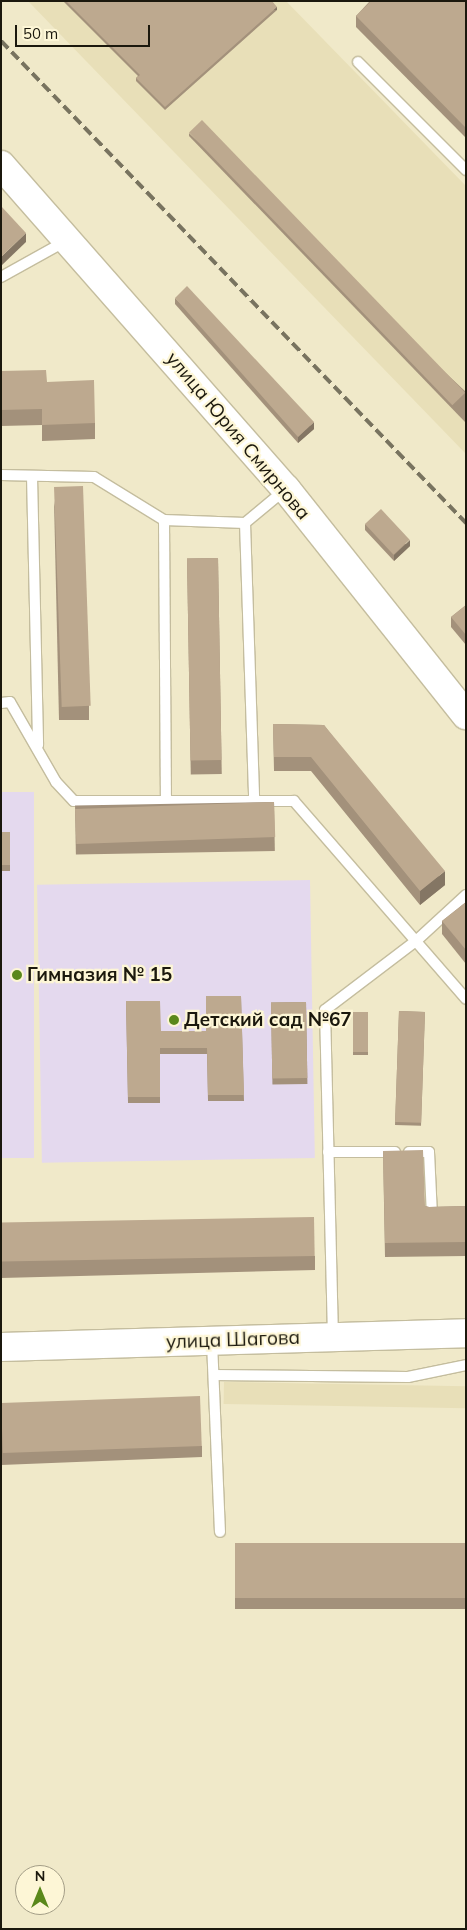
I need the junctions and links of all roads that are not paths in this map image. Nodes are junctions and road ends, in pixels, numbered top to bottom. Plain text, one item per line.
1 (358, 62) dead end
2 (1, 165) edge
3 (466, 170) edge
4 (68, 240) junction
5 (1, 277) edge
6 (1, 475) edge
7 (32, 476) junction
8 (286, 489) junction
9 (164, 520) junction
10 (245, 523) junction
11 (1, 702) edge
12 (466, 715) edge
13 (38, 747) junction
14 (254, 801) junction
15 (166, 802) junction
16 (466, 895) edge
17 (416, 941) junction
18 (466, 999) edge
19 (328, 1152) junction
20 (466, 1214) edge
21 (466, 1333) edge
22 (333, 1337) junction
23 (212, 1341) junction
24 (1, 1347) edge
25 (466, 1364) edge
26 (214, 1375) junction
27 (220, 1532) dead end

1 - 3 lane
2 - 4 main road, улица Юрия Смирнова
4 - 5 lane
4 - 8 main road, улица Юрия Смирнова
6 - 7 lane
7 - 9 lane
7 - 13 lane
8 - 10 lane
8 - 12 main road, улица Юрия Смирнова
9 - 10 lane
9 - 15 lane
10 - 14 lane
11 - 13 lane
13 - 15 lane
14 - 15 lane
14 - 17 lane
16 - 17 lane
17 - 18 lane
17 - 19 lane
19 - 20 lane
19 - 22 lane
21 - 22 main road, улица Шагова
22 - 23 main road, улица Шагова
23 - 24 main road, улица Шагова
23 - 26 lane
25 - 26 lane
26 - 27 lane

